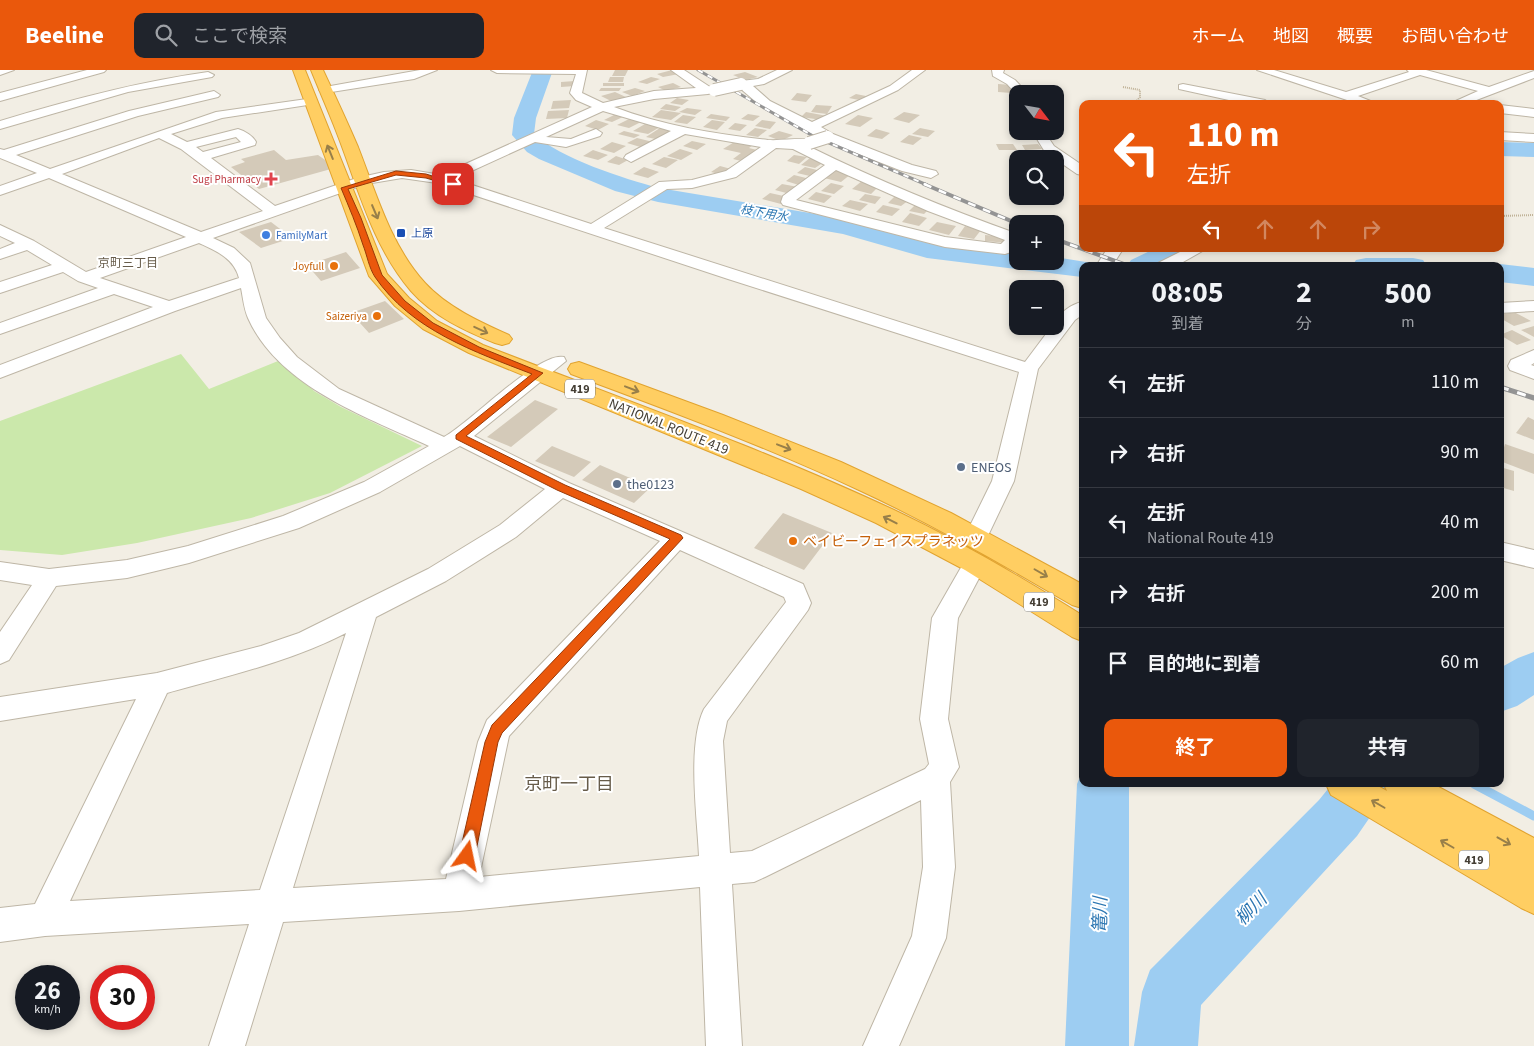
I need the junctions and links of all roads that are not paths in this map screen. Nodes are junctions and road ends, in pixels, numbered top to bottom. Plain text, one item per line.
1 (8, 70) edge
2 (54, 70) edge
3 (100, 70) edge
4 (299, 70) edge
5 (317, 70) edge
6 (431, 70) edge
7 (497, 70) edge
8 (596, 70) edge
9 (677, 70) edge
10 (786, 70) edge
11 (919, 70) edge
12 (998, 70) edge
13 (1263, 70) edge
14 (582, 71) junction
15 (1416, 71) edge
16 (0, 72) edge
17 (208, 72) edge
18 (555, 72) edge
19 (412, 73) edge
20 (1534, 74) edge
21 (73, 76) junction
22 (1288, 77) junction
23 (742, 84) junction
24 (1014, 85) edge
25 (1183, 87) dead end
26 (1275, 89) dead end
27 (1486, 90) junction
28 (711, 91) junction
29 (214, 95) junction
30 (318, 96) junction
31 (1346, 96) junction
32 (0, 97) edge
33 (1246, 100) edge
34 (1359, 100) edge
35 (1463, 100) edge
36 (604, 106) junction
37 (1504, 109) edge
38 (1534, 113) edge
39 (220, 115) junction
40 (0, 125) edge
41 (812, 127) junction
42 (684, 129) junction
43 (596, 133) dead end
44 (159, 134) junction
45 (1504, 136) edge
46 (828, 137) junction
47 (534, 138) junction
48 (1534, 138) edge
49 (1040, 140) edge
50 (773, 144) junction
51 (803, 144) junction
52 (186, 146) junction
53 (2, 154) edge
54 (200, 157) junction
55 (631, 158) dead end
56 (834, 164) junction
57 (1079, 168) edge
58 (50, 173) junction
59 (931, 174) dead end
60 (442, 180) junction
61 (353, 185) junction
62 (0, 191) edge
63 (275, 213) junction
64 (592, 229) junction
65 (0, 230) edge
66 (200, 238) junction
67 (28, 244) junction
68 (1192, 252) edge
69 (0, 254) edge
70 (1172, 262) edge
71 (65, 266) junction
72 (84, 278) junction
73 (247, 281) junction
74 (0, 288) edge
75 (115, 288) junction
76 (1079, 298) edge
77 (1534, 306) edge
78 (169, 307) junction
79 (1504, 308) edge
80 (1076, 312) edge
81 (0, 330) edge
82 (1534, 356) edge
83 (557, 361) junction
84 (1029, 369) junction
85 (0, 372) edge
86 (538, 373) junction
87 (1534, 374) edge
88 (452, 441) junction
89 (561, 488) junction
90 (677, 538) junction
91 (1504, 552) edge
92 (986, 556) junction
93 (1534, 559) edge
94 (0, 571) edge
95 (49, 578) junction
96 (1079, 596) edge
97 (365, 612) junction
98 (1079, 627) edge
99 (0, 653) edge
100 (157, 684) junction
101 (0, 710) edge
102 (935, 778) junction
103 (1351, 787) edge
104 (1403, 787) edge
105 (1422, 813) junction
106 (1534, 858) edge
107 (715, 870) junction
108 (459, 895) junction
109 (1534, 895) edge
110 (270, 906) junction
111 (45, 919) junction
112 (0, 924) edge
113 (227, 1046) edge
114 (724, 1046) edge
115 (881, 1046) edge

1 - 16 street
2 - 21 street
3 - 21 street
4 - 30 highway, NATIONAL ROUTE 419 / 419
5 - 30 highway, NATIONAL ROUTE 419 / 419
6 - 19 street
7 - 18 street
8 - 14 street
9 - 28 street
10 - 23 street
11 - 41 street
12 - 24 street
13 - 22 street
14 - 18 street
14 - 36 street
15 - 27 street
15 - 31 street
17 - 29 street
17 - 40 street
19 - 30 street
20 - 27 street
21 - 32 street
22 - 26 street
22 - 31 street
23 - 28 street, bridge
23 - 41 street
25 - 33 street
27 - 35 street
28 - 36 street
29 - 39 street
29 - 53 street
30 - 39 street
30 - 61 highway, NATIONAL ROUTE 419 / 419
31 - 34 street
36 - 42 street
36 - 47 street
37 - 38 street
39 - 44 street
41 - 46 street
42 - 50 street
42 - 55 street
43 - 47 street
44 - 52 street
44 - 58 street
45 - 48 street
46 - 51 street, bridge
46 - 59 street
47 - 60 street
49 - 57 street
50 - 51 street
50 - 64 street
51 - 56 street
52 - 54 street
52 - 54 street
53 - 58 street
54 - 63 street
56 - 56 street
58 - 62 street
58 - 66 street
60 - 61 street
60 - 64 street
61 - 63 street
61 -> 83 highway, NATIONAL ROUTE 419 / 419
61 - 86 highway, NATIONAL ROUTE 419 / 419
63 - 66 street
64 - 84 street
65 - 67 street
66 - 72 street
66 - 73 street
67 - 69 street
67 - 71 street
68 - 70 street
71 - 72 street
71 - 74 street
72 - 75 street
73 - 78 street
73 - 88 street
75 - 78 street
75 - 81 street
76 - 80 street
77 - 79 street
78 - 85 street
80 - 84 street
82 - 87 street
83 - 86 street
83 -> 92 highway, NATIONAL ROUTE 419 / 419
84 - 92 street
86 - 88 street
92 -> 86 highway, NATIONAL ROUTE 419 / 419
88 - 89 street
88 - 95 street
89 - 90 street
89 - 97 street
90 - 107 street
90 - 108 street
91 - 93 street
92 -> 96 highway, NATIONAL ROUTE 419 / 419
92 - 98 highway, NATIONAL ROUTE 419 / 419
92 - 102 street
94 - 95 street
95 - 99 street
97 - 100 street
97 - 110 street
100 - 101 street
100 - 111 street
102 - 107 street
102 - 115 street
105 -> 103 highway, 419
104 - 105 highway, 419
105 -> 106 highway, 419
109 -> 105 highway, 419
107 - 108 street
107 - 114 street
108 - 110 street
110 - 111 street
110 - 113 street
111 - 112 street

